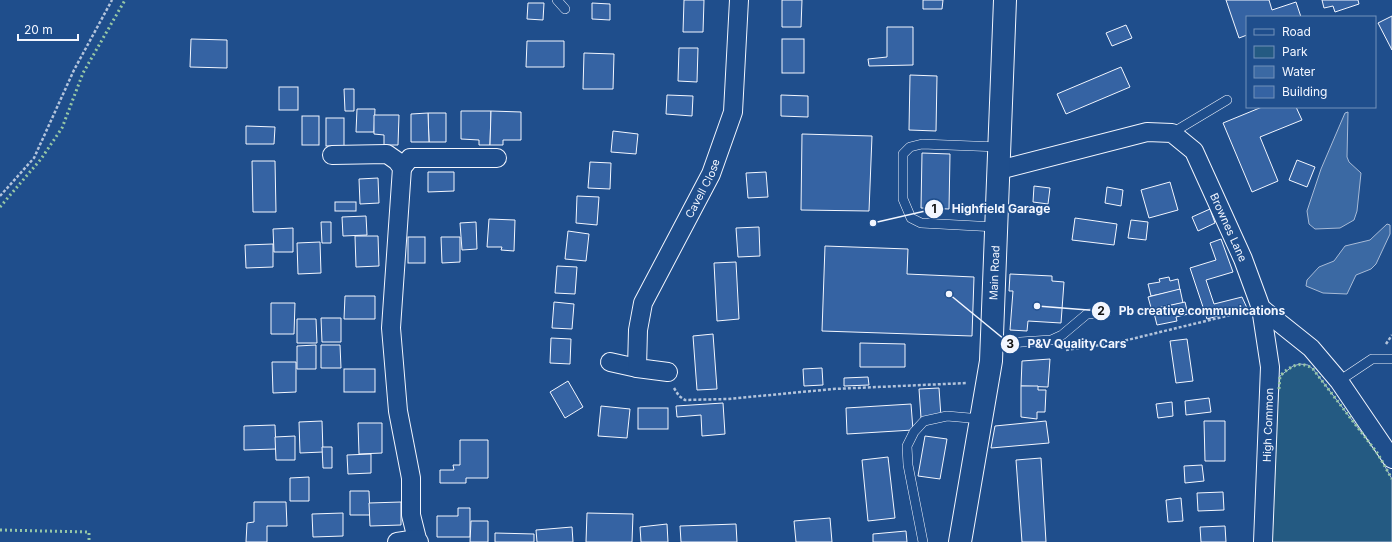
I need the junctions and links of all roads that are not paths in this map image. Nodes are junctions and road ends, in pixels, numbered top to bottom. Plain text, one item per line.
1 (557, 0) edge
2 (738, 0) edge
3 (1005, 0) edge
4 (565, 9) dead end
5 (1227, 100) dead end
6 (1172, 134) junction
7 (1000, 147) junction
8 (332, 155) dead end
9 (497, 158) dead end
10 (402, 168) junction
11 (999, 170) junction
12 (996, 227) junction
13 (1261, 308) junction
14 (1106, 312) dead end
15 (992, 344) junction
16 (1392, 359) edge
17 (610, 362) dead end
18 (637, 368) junction
19 (668, 372) dead end
20 (1339, 381) junction
21 (980, 419) junction
22 (1392, 459) edge
23 (418, 541) edge
24 (397, 542) edge
25 (923, 542) edge
26 (960, 542) edge
27 (1263, 542) edge

1 - 4 lane
2 - 18 street, Cavell Close
3 - 7 main road, Main Road
5 - 6 lane
6 - 11 street
6 - 13 street, Brownes Lane
7 - 11 main road, Main Road
7 - 12 lane
8 - 10 street
9 - 10 street
10 - 23 street
11 - 12 main road, Main Road
12 - 15 main road, Main Road
13 - 20 street
13 - 27 street, High Common
14 - 15 lane
15 - 21 main road, Main Road
16 - 20 lane
17 - 18 street
18 - 19 street
20 - 22 street
21 - 25 lane
21 - 26 main road, Main Road
23 - 24 street

